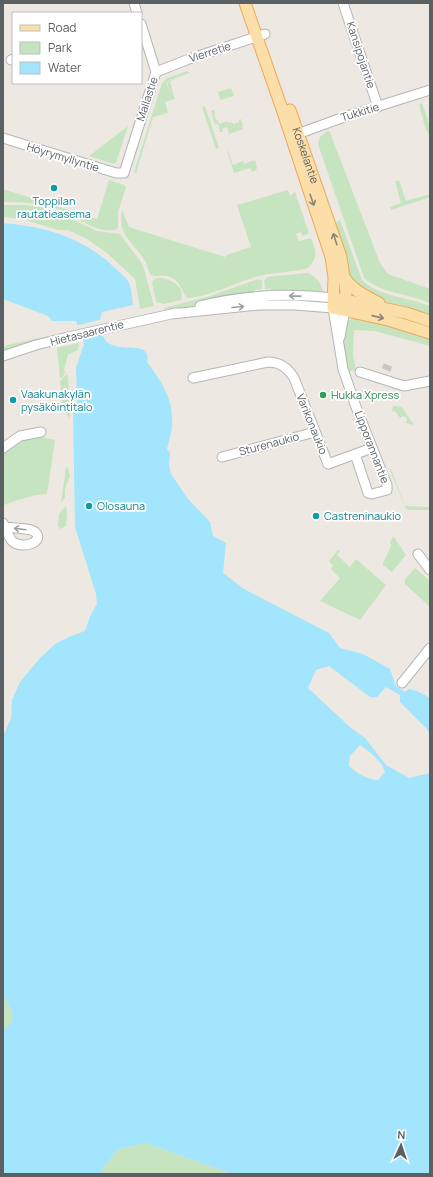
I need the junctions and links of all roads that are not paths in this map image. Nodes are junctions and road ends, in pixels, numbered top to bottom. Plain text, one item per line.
1 (245, 3) edge
2 (253, 3) edge
3 (343, 3) edge
4 (142, 27) edge
5 (261, 35) junction
6 (156, 72) junction
7 (430, 90) edge
8 (378, 107) junction
9 (295, 135) junction
10 (3, 138) edge
11 (124, 173) joint
12 (344, 277) junction
13 (333, 303) junction
14 (346, 305) junction
15 (406, 313) junction
16 (430, 321) edge
17 (430, 333) edge
18 (339, 346) junction
19 (3, 356) edge
20 (386, 370) tunnel mouth
21 (360, 372) dead end
22 (193, 378) dead end
23 (383, 380) junction
24 (430, 382) edge
25 (41, 432) dead end
26 (315, 432) junction
27 (3, 448) edge
28 (372, 448) junction
29 (355, 454) junction
30 (222, 457) dead end
31 (418, 554) dead end
32 (430, 570) edge
33 (430, 648) edge
34 (402, 684) dead end

1 - 5 main road, Koskelantie
2 - 5 main road, Koskelantie
3 - 8 street, Kansipojantie
4 - 6 street, Mallastie
5 - 6 street, Vierretie
5 - 9 main road, Koskelantie
6 - 11 street, Mallastie
7 - 8 street, Tukkitie
8 - 9 street, Tukkitie
12 -> 9 main road, Koskelantie
9 -> 13 main road, Koskelantie
10 - 11 street, Höyrymyllyntie
12 - 14 main road, Koskelantie
12 - 15 main road
13 - 14 main road
13 - 18 street, Lipporannantie
13 - 19 street, Hietasaarentie
14 - 15 main road
14 -> 17 main road
14 - 18 street, Lipporannantie
15 - 16 main road
18 - 28 street, Lipporannantie
20 - 23 street
21 - 23 street
22 - 26 street, Varikonaukio
23 - 24 street
25 - 27 street
26 - 29 street, Varikonaukio
26 - 30 street, Sturenaukio
28 - 29 street, Varikonaukio
28 - 29 street, Lipporannantie
31 - 32 street
33 - 34 street

